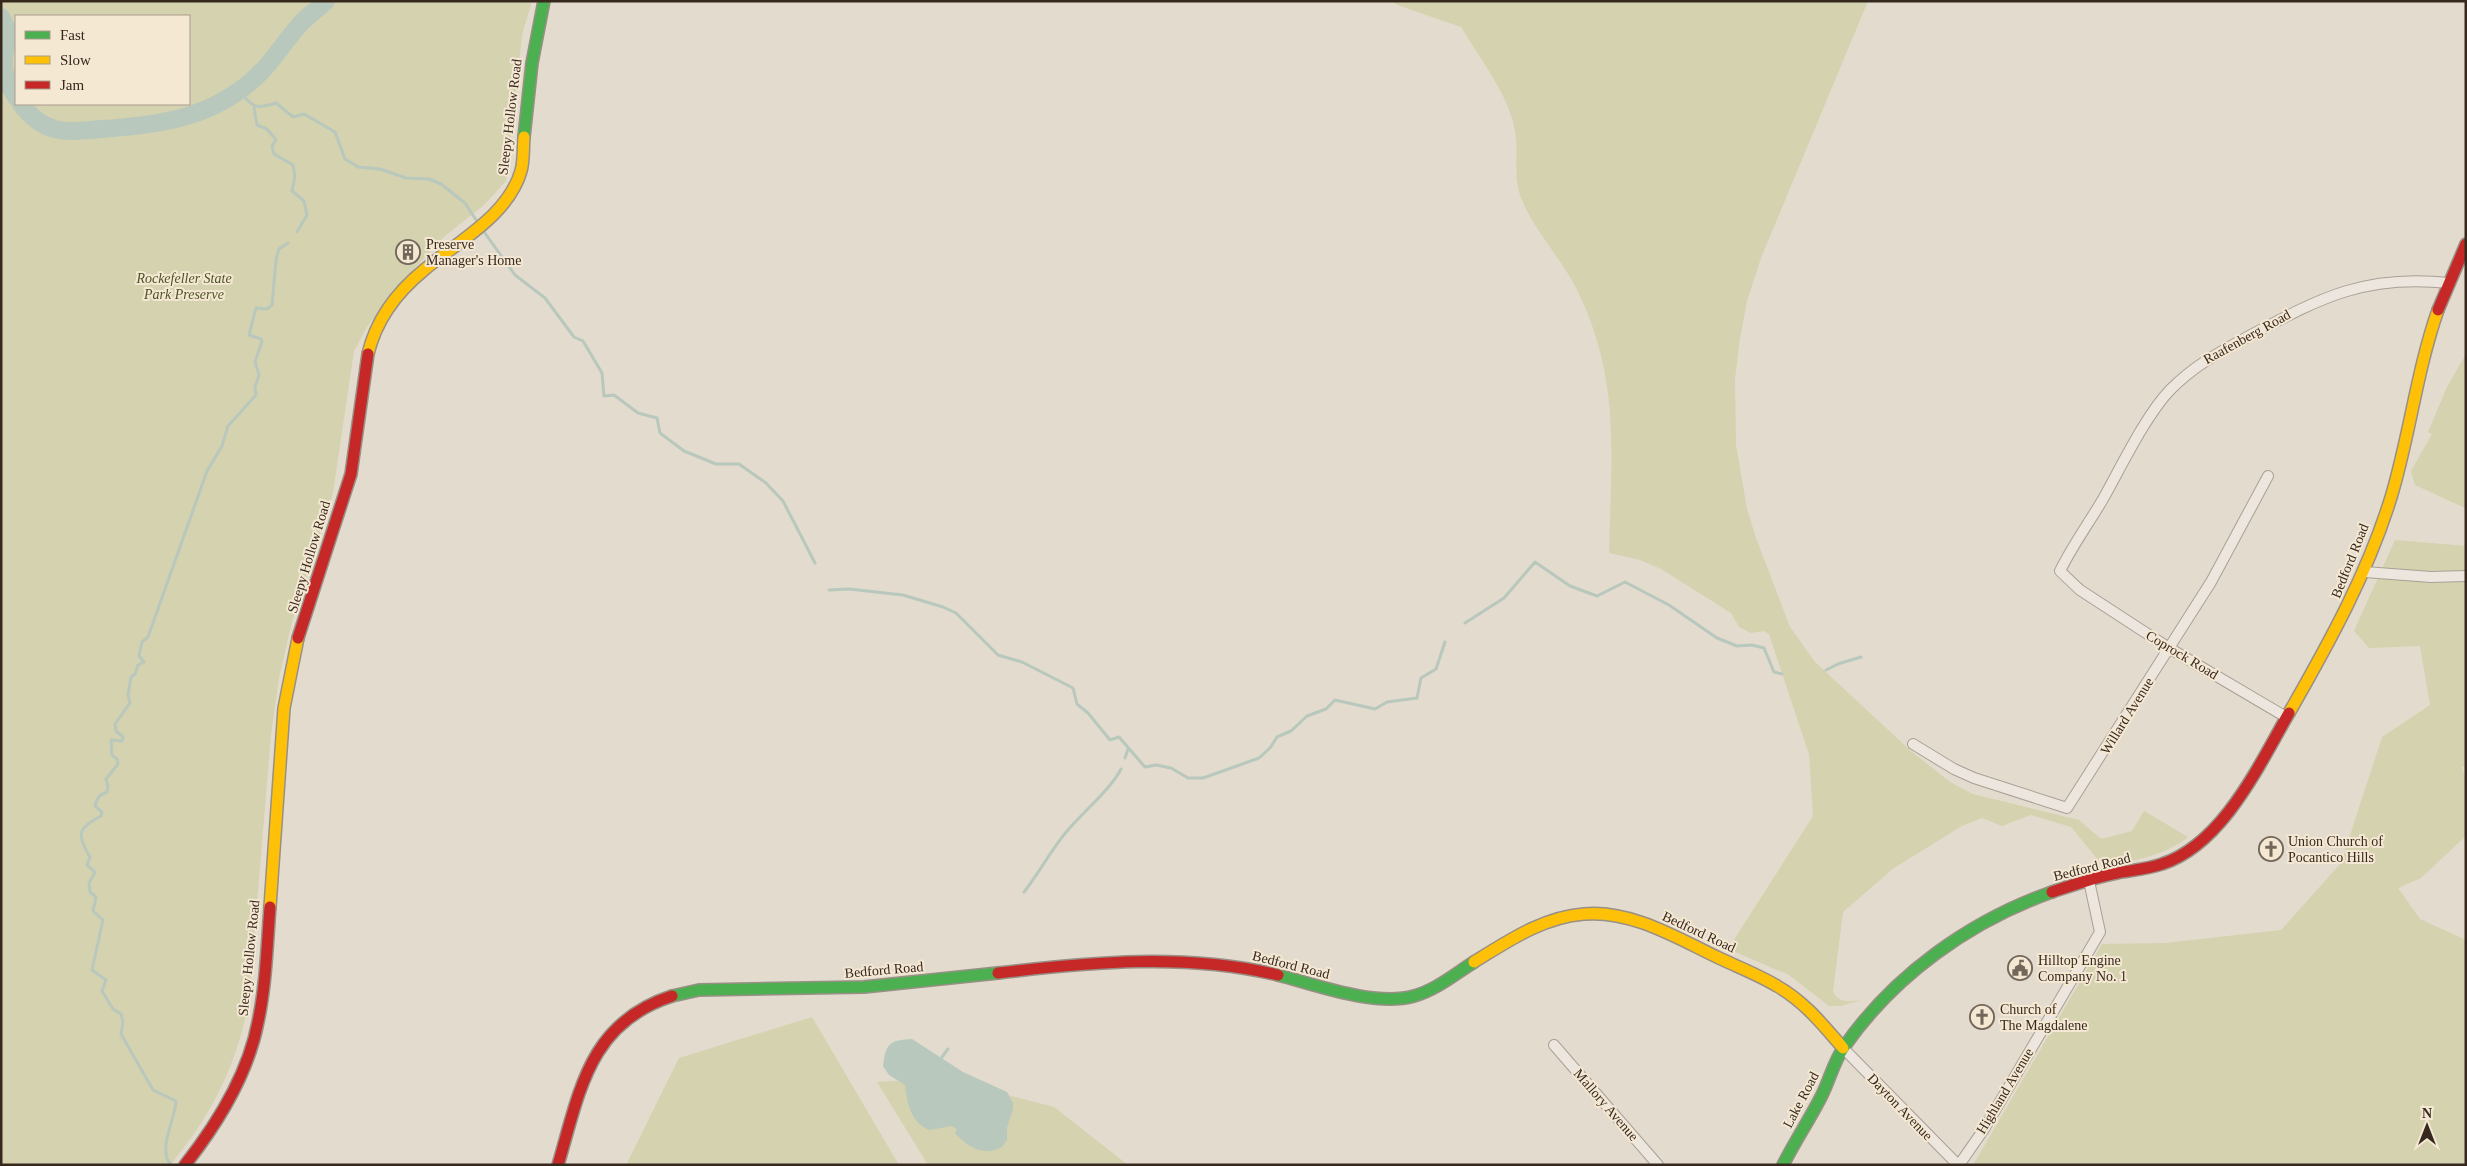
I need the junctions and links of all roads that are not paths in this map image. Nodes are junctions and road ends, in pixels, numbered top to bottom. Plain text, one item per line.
1 (544, 1) edge
2 (2466, 244) edge
3 (2449, 283) junction
4 (2268, 476) dead end
5 (2365, 572) junction
6 (2466, 576) edge
7 (2080, 590) joint
8 (2170, 648) junction
9 (2286, 717) junction
10 (1913, 744) dead end
11 (2088, 881) junction
12 (1554, 1045) dead end
13 (1843, 1048) junction
14 (187, 1163) edge
15 (558, 1165) edge
16 (1658, 1165) edge
17 (1783, 1165) edge
18 (1958, 1165) edge

1 - 14 main road, Sleepy Hollow Road
2 - 3 main road, Bedford Road
3 - 5 main road, Bedford Road
3 - 7 street, Raafenberg Road
4 - 8 street, Willard Avenue
5 - 6 street
5 - 9 main road, Bedford Road
7 - 8 street, Coprock Road
8 - 9 street, Coprock Road
8 - 10 street, Willard Avenue
9 - 11 main road, Bedford Road
11 - 13 main road, Bedford Road
11 - 18 street, Highland Avenue
12 - 16 street, Mallory Avenue
13 - 15 main road, Bedford Road
13 - 17 main road, Lake Road
13 - 18 street, Dayton Avenue

